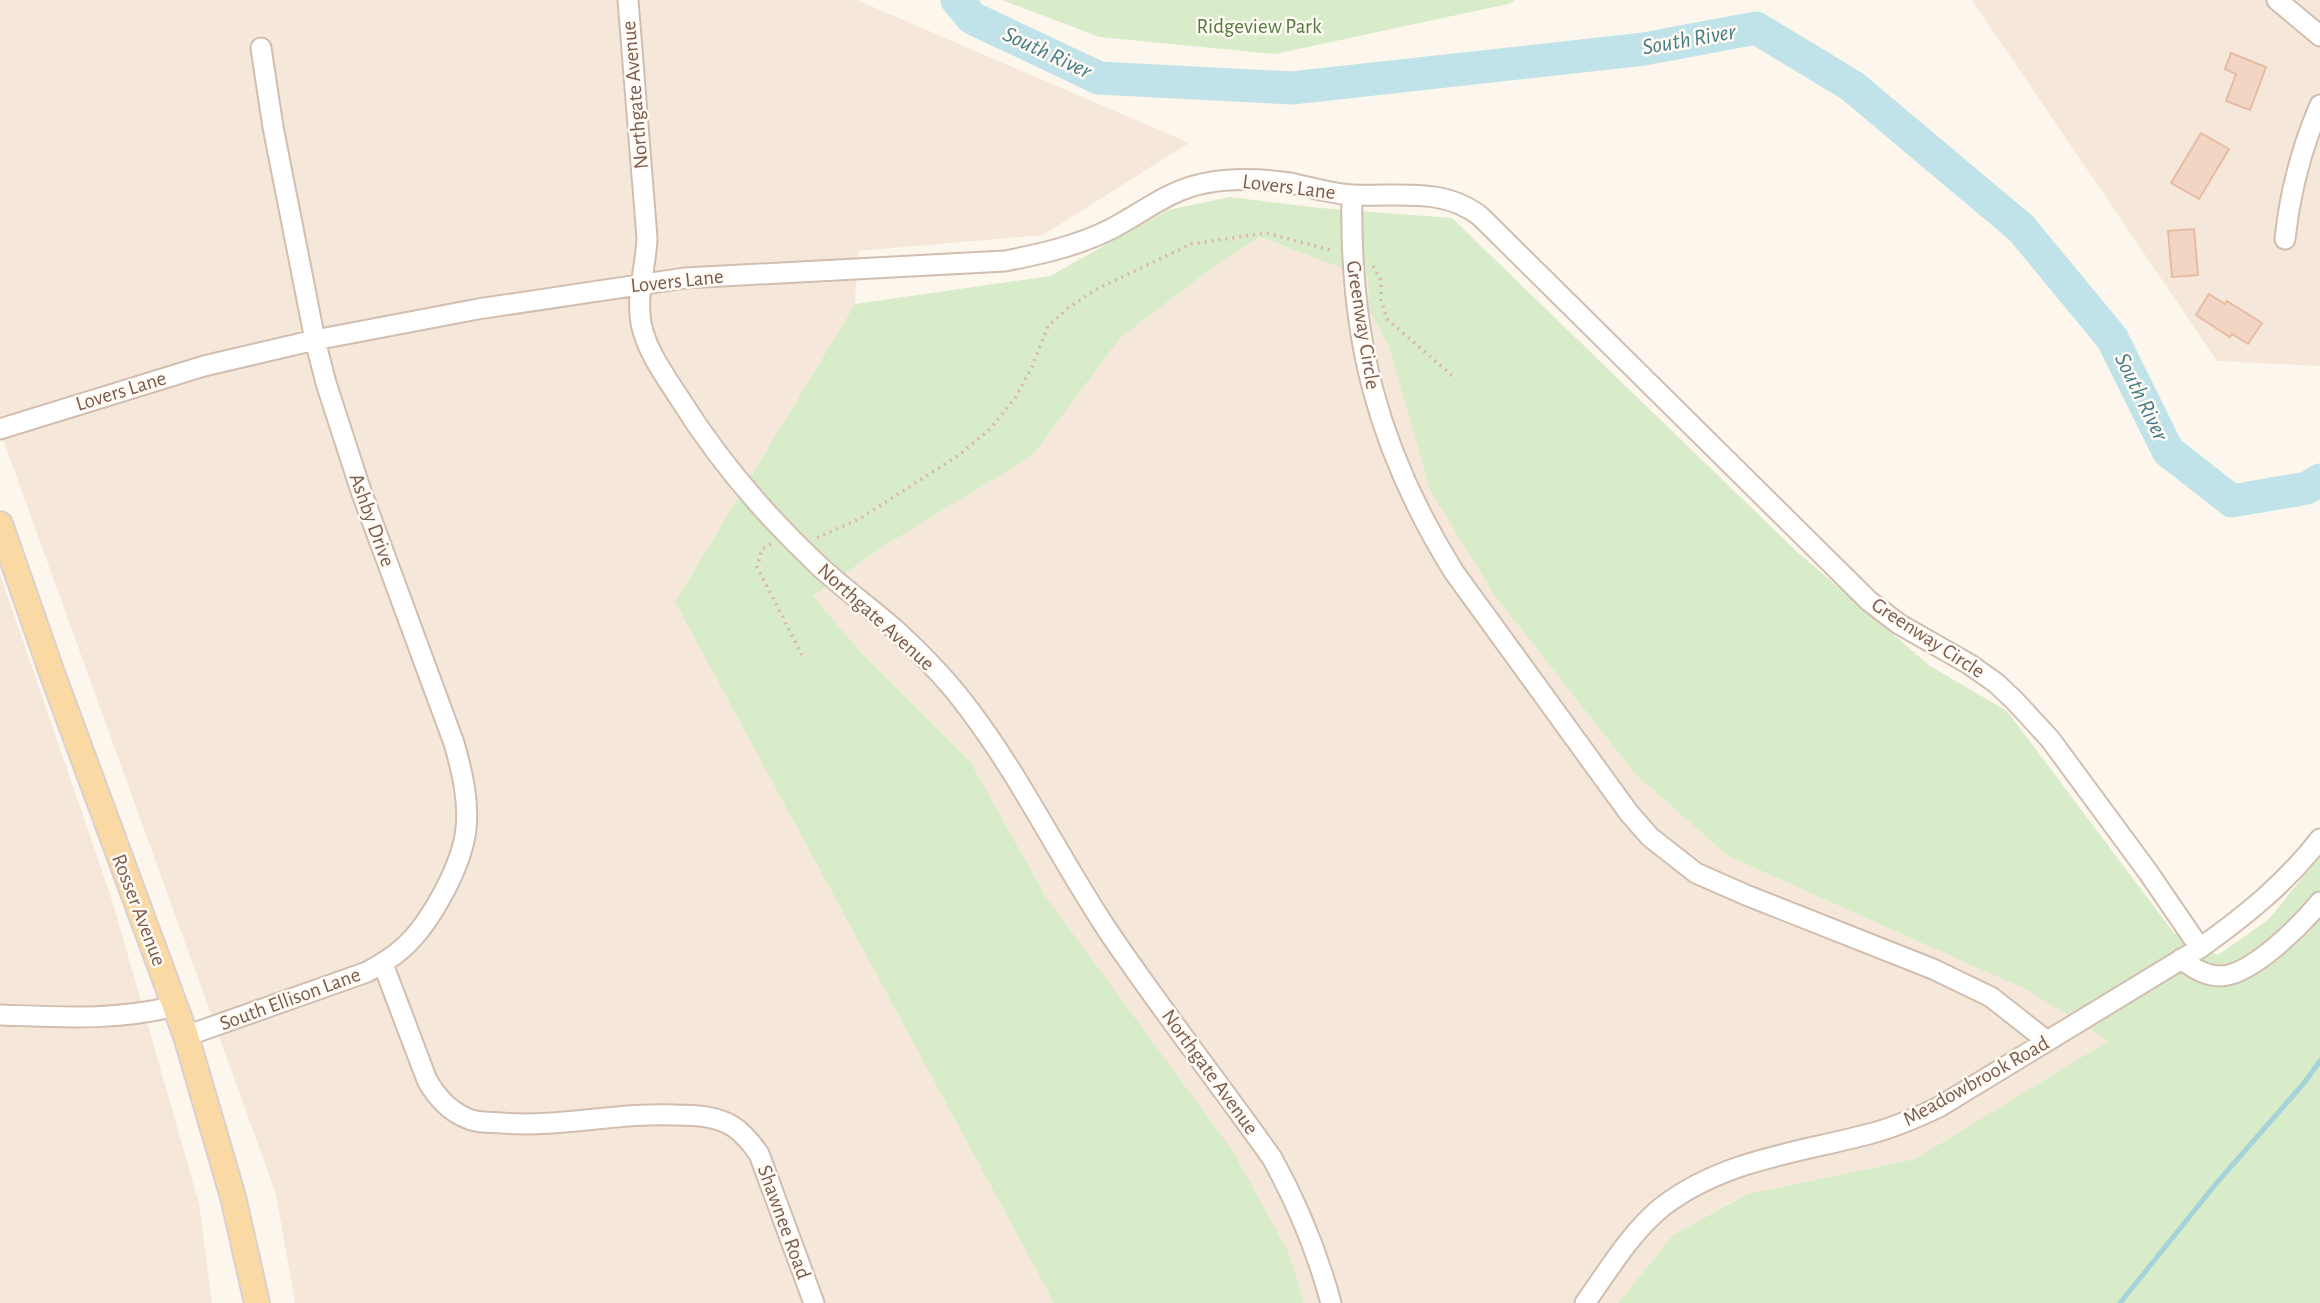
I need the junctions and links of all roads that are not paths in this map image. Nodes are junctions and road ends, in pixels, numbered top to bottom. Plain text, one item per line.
1 (628, 0) edge
2 (2277, 0) edge
3 (2320, 36) edge
4 (261, 48) dead end
5 (2320, 105) edge
6 (1352, 195) junction
7 (2285, 239) dead end
8 (641, 284) junction
9 (315, 340) junction
10 (0, 429) edge
11 (0, 524) edge
12 (2320, 839) edge
13 (2320, 901) edge
14 (2200, 947) junction
15 (2181, 959) junction
16 (383, 964) junction
17 (175, 1006) junction
18 (0, 1015) edge
19 (186, 1037) junction
20 (2047, 1041) junction
21 (674, 1114) joint
22 (257, 1303) edge
23 (814, 1303) edge
24 (1331, 1303) edge
25 (1585, 1303) edge

1 - 8 street, Northgate Avenue
2 - 3 street
4 - 9 street, Ashby Drive
5 - 7 street
6 - 8 street, Lovers Lane
6 - 14 street, Greenway Circle
6 - 20 street, Greenway Circle
8 - 9 street, Lovers Lane
8 - 24 street, Northgate Avenue
9 - 10 street, Lovers Lane
9 - 16 street, Ashby Drive
11 - 17 main road, Rosser Avenue
12 - 14 street, Meadowbrook Road
13 - 15 street
14 - 15 street, Meadowbrook Road
15 - 20 street, Meadowbrook Road
16 - 19 street, South Ellison Lane
16 - 21 street, South Ellison Lane
17 - 18 street
17 - 19 main road, Rosser Avenue
19 - 22 main road, Rosser Avenue
20 - 25 street, Meadowbrook Road
21 - 23 street, Shawnee Road

